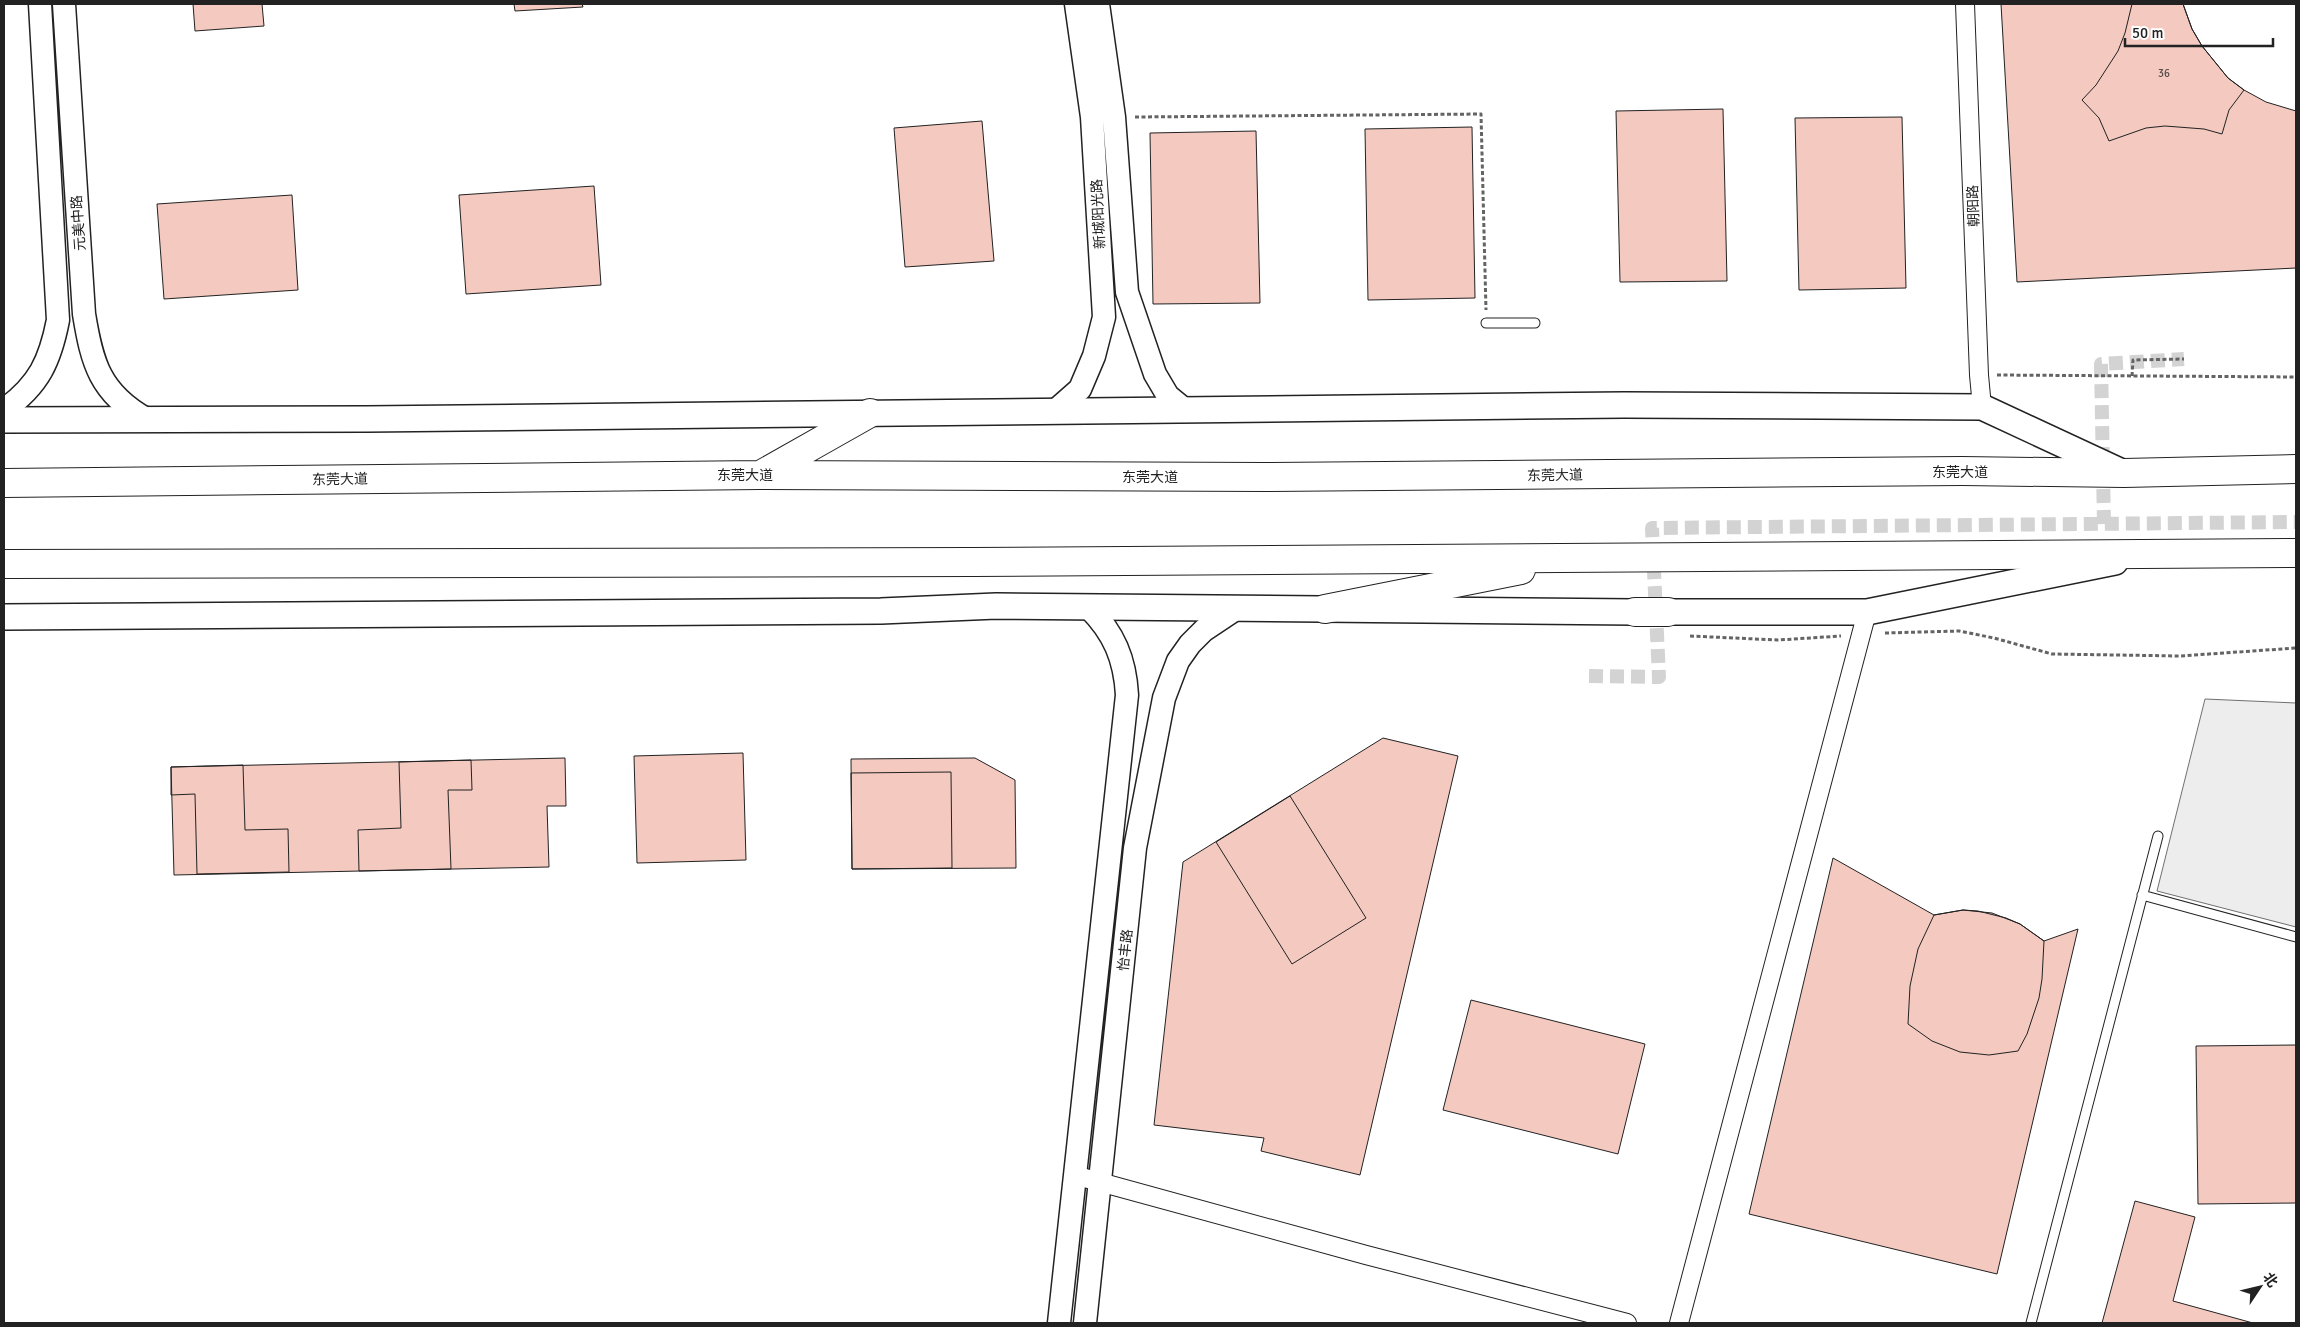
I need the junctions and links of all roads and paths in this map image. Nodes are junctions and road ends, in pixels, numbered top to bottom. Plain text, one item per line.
1 (40, 4) edge
2 (64, 4) edge
3 (1076, 4) edge
4 (1098, 4) edge
5 (1965, 4) edge
6 (1114, 117) junction
7 (1486, 323) joint
8 (1535, 323) dead end
9 (2184, 359) dead end
10 (1979, 375) junction
11 (2132, 376) junction
12 (2296, 377) edge
13 (1982, 407) junction
14 (4, 410) edge
15 (1184, 410) junction
16 (1055, 411) junction
17 (870, 413) junction
18 (146, 419) junction
19 (4, 420) edge
20 (2296, 469) edge
21 (2124, 473) junction
22 (760, 475) junction
23 (4, 483) edge
24 (2296, 553) edge
25 (2149, 555) junction
26 (1594, 557) junction
27 (4, 564) edge
28 (1089, 608) junction
29 (1237, 608) junction
30 (1325, 609) junction
31 (1635, 612) joint
32 (1668, 612) joint
33 (4, 617) edge
34 (1864, 623) junction
35 (1681, 636) dead end
36 (2296, 648) edge
37 (2158, 836) dead end
38 (2142, 895) junction
39 (2296, 937) edge
40 (1074, 1175) junction
41 (1100, 1182) junction
42 (1059, 1323) edge
43 (1085, 1323) edge
44 (1627, 1323) edge
45 (1678, 1323) edge
46 (2031, 1323) edge

1 - 14 street, 元美中路
2 - 18 street, 元美中路
3 - 16 street, 新城阳光路
4 - 6 street, 新城阳光路
5 - 10 street, 朝阳路
6 - 7 path
6 - 15 street, 新城阳光路
7 - 8 lane
9 - 11 path
10 - 11 path
10 - 13 street, 朝阳路
11 - 12 path
13 - 15 main road
13 - 21 main road
15 - 16 main road
16 - 17 main road
17 - 18 main road
17 - 22 main road
18 - 19 main road
20 - 21 main road, 东莞大道
21 - 22 main road, 东莞大道
22 - 23 main road, 东莞大道
24 - 25 main road
25 - 26 main road
25 - 34 main road
26 - 27 main road
26 - 30 main road
28 - 29 main road
28 - 33 main road
28 - 40 street, 怡丰路
29 - 30 main road
29 - 41 street, 怡丰路
30 - 31 main road
31 - 32 main road
32 - 34 main road
34 - 35 path
34 - 36 path
34 - 45 street
37 - 38 lane
38 - 39 lane
38 - 46 lane
40 - 41 street
40 - 42 street, 怡丰路
41 - 43 street, 怡丰路
41 - 44 street

